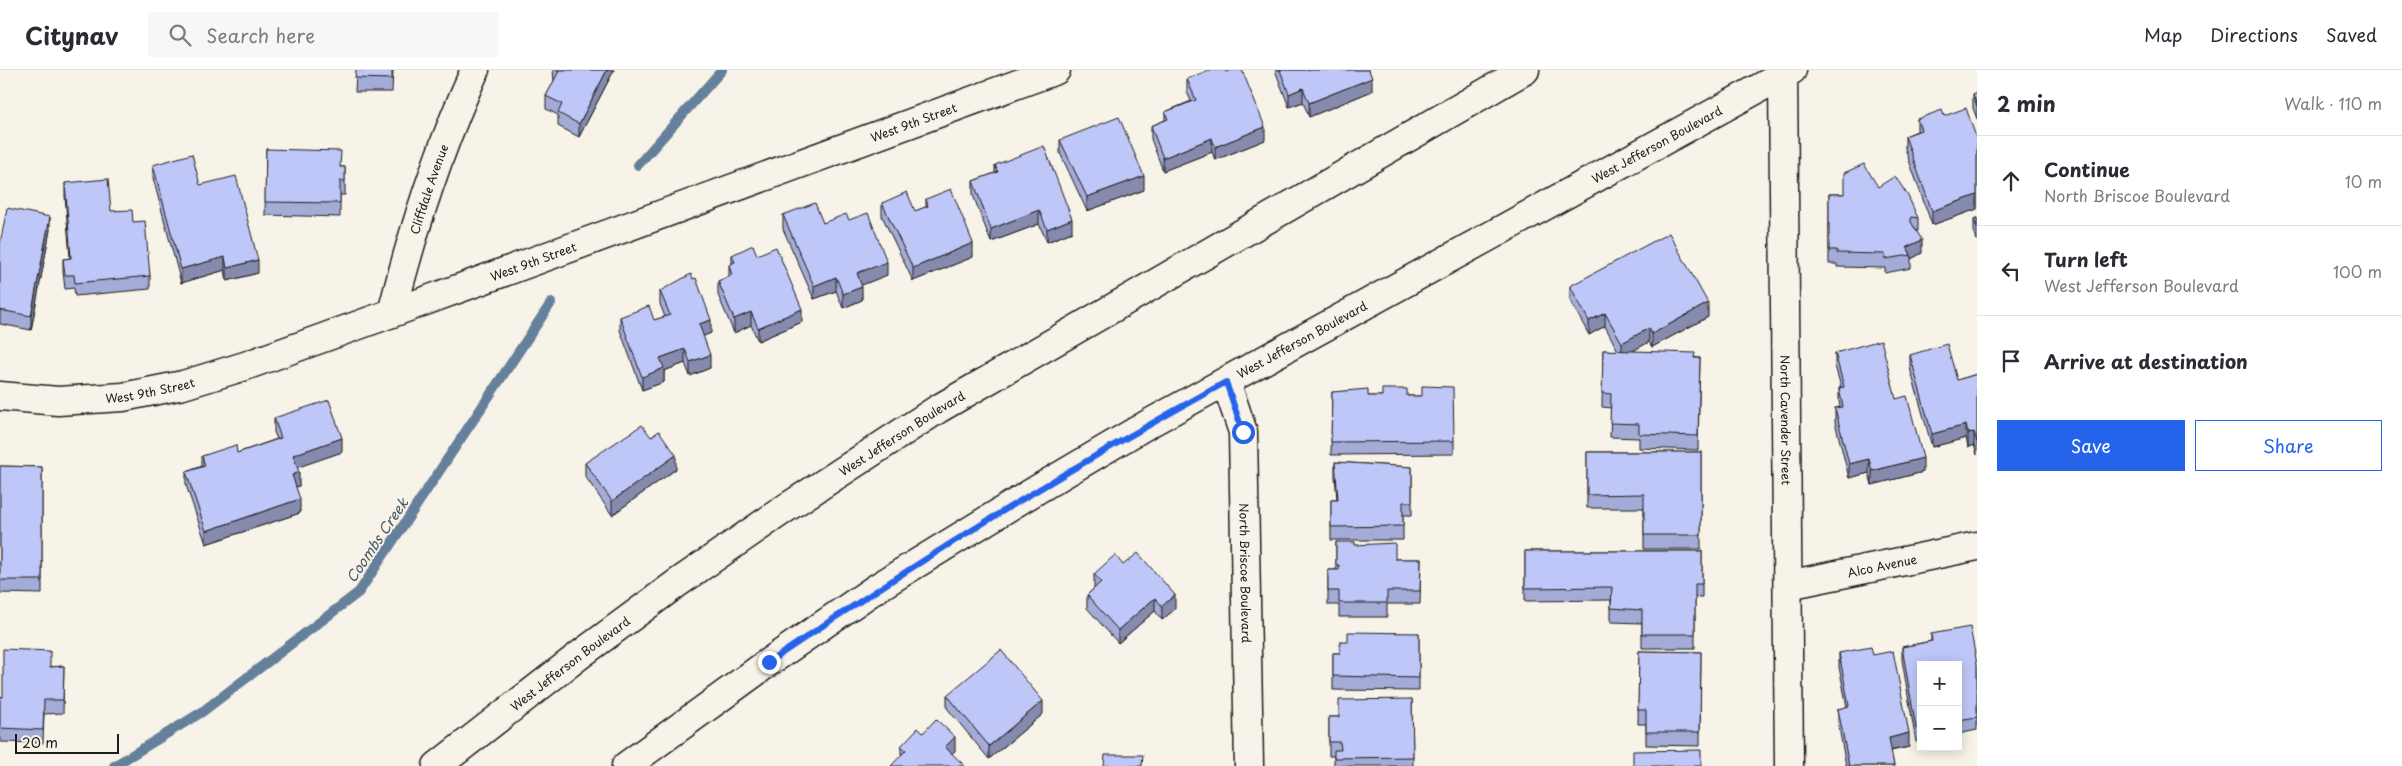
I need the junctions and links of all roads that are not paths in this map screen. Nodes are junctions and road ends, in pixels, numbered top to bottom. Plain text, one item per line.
1 (475, 70) edge
2 (1056, 70) edge
3 (1525, 70) edge
4 (1787, 73) edge
5 (392, 313) junction
6 (1226, 382) junction
7 (0, 396) edge
8 (1977, 546) edge
9 (1788, 585) junction
10 (438, 766) edge
11 (626, 766) edge
12 (1249, 766) edge
13 (1789, 766) edge

1 - 5 street, Cliffdale Avenue
2 - 5 street, West 9th Street
3 - 10 street, West Jefferson Boulevard
4 - 6 street, West Jefferson Boulevard
4 - 9 street, North Cavender Street
5 - 7 street, West 9th Street
6 - 11 street, West Jefferson Boulevard
6 - 12 street, North Briscoe Boulevard
8 - 9 street, Alco Avenue
9 - 13 street, North Cavender Street

